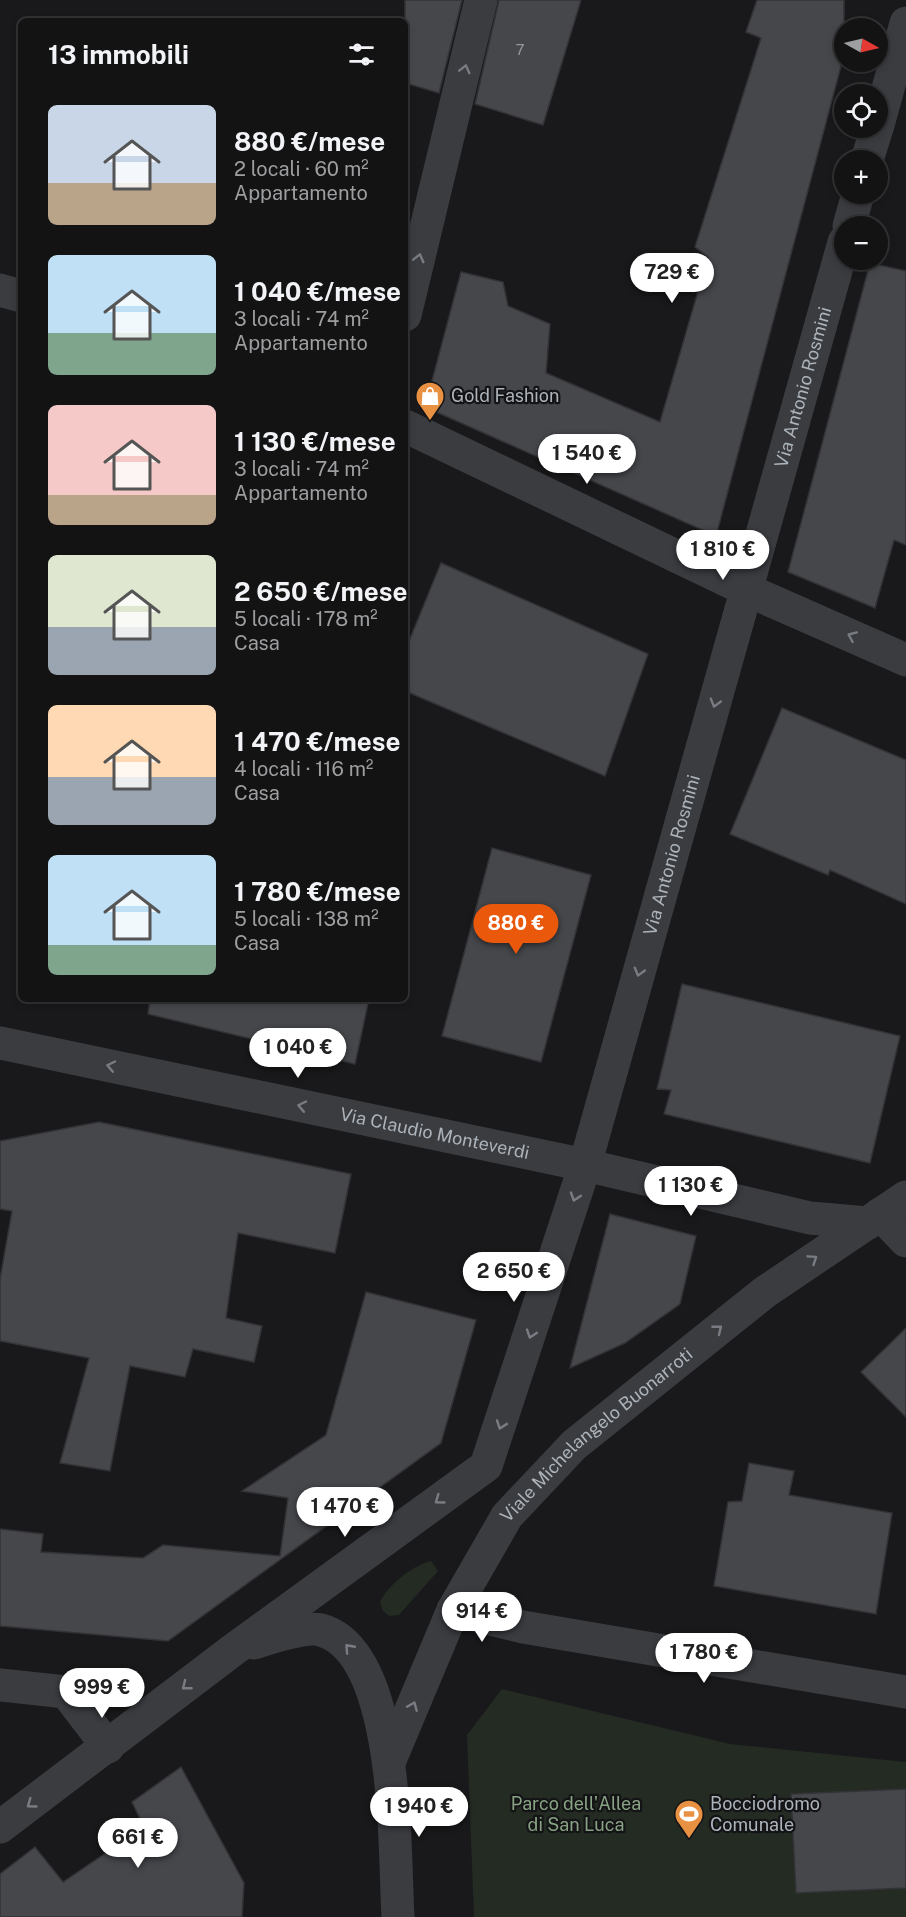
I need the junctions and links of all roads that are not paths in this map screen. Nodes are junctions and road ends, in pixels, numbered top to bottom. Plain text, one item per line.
1 (481, 0) edge
2 (906, 23) edge
3 (888, 87) edge
4 (836, 270) edge
5 (0, 290) edge
6 (18, 295) edge
7 (408, 303) edge
8 (408, 427) edge
9 (747, 590) junction
10 (906, 660) edge
11 (0, 1043) edge
12 (585, 1165) junction
13 (885, 1211) edge
14 (906, 1241) edge
15 (453, 1610) junction
16 (233, 1650) junction
17 (0, 1685) edge
18 (906, 1692) edge
19 (108, 1747) junction
20 (390, 1761) junction
21 (0, 1827) edge
22 (398, 1917) edge

7 -> 1 street
2 - 3 street
4 - 9 street, Via Antonio Rosmini
5 - 6 street
8 - 9 street
10 -> 9 street
9 -> 12 street, Via Antonio Rosmini
12 -> 11 street, Via Claudio Monteverdi
12 - 13 street, Via Claudio Monteverdi
12 -> 16 street, Via Antonio Rosmini
13 - 14 street
15 -> 13 street, Viale Michelangelo Buonarroti
15 - 18 street
20 -> 15 street, Viale Michelangelo Buonarroti
16 -> 19 street
20 -> 16 street
17 - 19 street
19 -> 21 street
20 - 22 street

